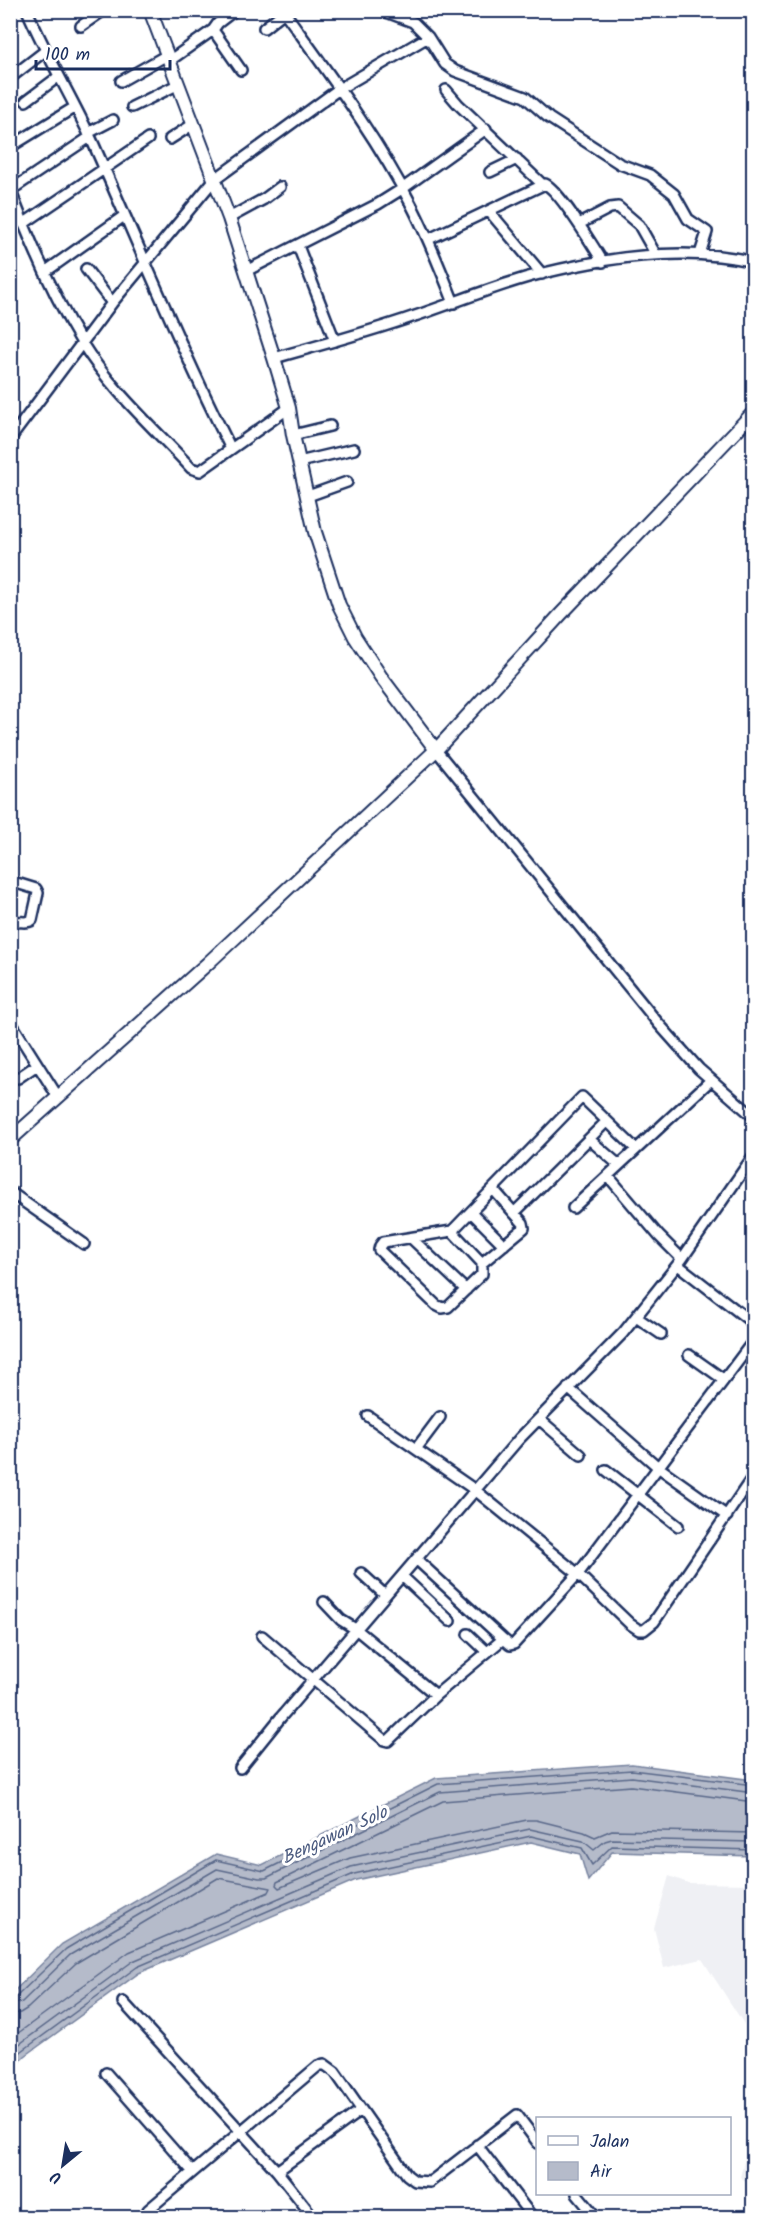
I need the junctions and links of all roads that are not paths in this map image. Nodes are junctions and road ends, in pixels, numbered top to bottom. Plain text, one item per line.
1 (27, 10) edge
2 (104, 10) edge
3 (150, 10) edge
4 (236, 10) edge
5 (381, 10) edge
6 (283, 11) edge
7 (81, 26) dead end
8 (264, 28) dead end
9 (213, 30) junction
10 (428, 37) junction
11 (45, 51) junction
12 (168, 58) junction
13 (241, 70) dead end
14 (58, 77) junction
15 (10, 78) edge
16 (121, 81) dead end
17 (177, 85) junction
18 (339, 89) junction
19 (446, 90) dead end
20 (26, 101) dead end
21 (75, 107) junction
22 (132, 108) dead end
23 (113, 120) dead end
24 (192, 125) junction
25 (486, 129) junction
26 (89, 135) junction
27 (148, 139) dead end
28 (170, 139) dead end
29 (10, 147) edge
30 (517, 159) junction
31 (103, 168) junction
32 (490, 172) dead end
33 (214, 180) junction
34 (542, 184) junction
35 (280, 187) dead end
36 (402, 189) junction
37 (11, 190) edge
38 (489, 211) junction
39 (124, 216) junction
40 (229, 218) junction
41 (23, 224) junction
42 (579, 224) junction
43 (429, 239) junction
44 (298, 246) junction
45 (700, 254) junction
46 (656, 255) junction
47 (146, 262) junction
48 (603, 262) junction
49 (753, 262) edge
50 (86, 269) dead end
51 (246, 271) junction
52 (45, 272) junction
53 (542, 274) junction
54 (112, 303) junction
55 (454, 303) junction
56 (335, 341) junction
57 (82, 344) junction
58 (274, 358) junction
59 (289, 408) junction
60 (753, 412) edge
61 (330, 426) dead end
62 (293, 435) junction
63 (10, 439) edge
64 (231, 449) junction
65 (354, 449) dead end
66 (299, 462) junction
67 (347, 482) dead end
68 (308, 496) junction
69 (436, 750) junction
70 (10, 881) edge
71 (10, 926) edge
72 (10, 1021) edge
73 (37, 1065) junction
74 (10, 1075) edge
75 (711, 1080) junction
76 (58, 1097) junction
77 (753, 1117) edge
78 (607, 1121) junction
79 (13, 1133) edge
80 (589, 1139) junction
81 (636, 1149) junction
82 (753, 1155) edge
83 (619, 1165) junction
84 (608, 1176) junction
85 (493, 1189) junction
86 (10, 1191) edge
87 (573, 1208) dead end
88 (471, 1212) junction
89 (514, 1213) junction
90 (452, 1231) junction
91 (411, 1238) junction
92 (84, 1244) dead end
93 (504, 1245) junction
94 (680, 1262) junction
95 (482, 1263) junction
96 (466, 1290) junction
97 (636, 1317) junction
98 (753, 1324) edge
99 (661, 1334) dead end
100 (753, 1340) edge
101 (689, 1355) dead end
102 (723, 1379) junction
103 (568, 1388) junction
104 (368, 1416) dead end
105 (440, 1417) dead end
106 (539, 1419) junction
107 (416, 1449) junction
108 (581, 1455) dead end
109 (658, 1467) junction
110 (606, 1470) dead end
111 (753, 1475) edge
112 (476, 1490) junction
113 (639, 1494) junction
114 (727, 1516) junction
115 (678, 1526) dead end
116 (416, 1559) junction
117 (361, 1573) dead end
118 (578, 1574) junction
119 (402, 1576) junction
120 (385, 1595) junction
121 (324, 1602) dead end
122 (450, 1621) dead end
123 (357, 1630) junction
124 (468, 1634) dead end
125 (262, 1636) dead end
126 (503, 1639) junction
127 (487, 1652) junction
128 (314, 1679) junction
129 (436, 1695) junction
130 (240, 1768) dead end
131 (123, 2002) dead end
132 (106, 2073) dead end
133 (361, 2110) junction
134 (240, 2130) junction
135 (536, 2142) edge
136 (477, 2145) junction
137 (192, 2171) junction
138 (277, 2171) junction
139 (579, 2195) edge
140 (148, 2210) dead end
141 (314, 2217) edge
142 (533, 2217) edge
143 (597, 2217) edge

1 - 11 street
2 - 7 street
3 - 12 street
4 - 9 street
5 - 10 street
6 - 8 street
6 - 18 street
9 - 12 street
9 - 13 street
10 - 18 street
10 - 45 street
11 - 14 street
11 - 15 street
12 - 16 street
12 - 17 street
14 - 20 street
14 - 21 street
17 - 22 street
17 - 24 street
18 - 33 street
18 - 36 street
19 - 25 street
21 - 26 street
21 - 29 street
23 - 26 street
24 - 28 street
24 - 33 street
25 - 30 street
25 - 36 street
26 - 31 street
26 - 37 street
27 - 31 street
30 - 32 street
30 - 34 street
31 - 39 street
31 - 41 street
33 - 40 street
33 - 47 street
34 - 38 street
34 - 42 street
35 - 40 street
36 - 43 street
36 - 44 street
37 - 41 street
38 - 43 street
38 - 53 street
39 - 47 street
39 - 52 street
40 - 51 street
41 - 52 street
42 - 46 street
42 - 48 street
43 - 55 street
44 - 51 street
44 - 56 street
45 - 46 street
45 - 49 street
46 - 48 street
47 - 54 street
47 - 64 street
48 - 53 street
50 - 54 street
51 - 58 street
52 - 57 street
53 - 55 street
54 - 57 street
55 - 56 street
56 - 58 street
57 - 63 street
57 - 64 street
58 - 59 street
59 - 62 street
59 - 64 street
60 - 69 street
61 - 62 street
62 - 66 street
65 - 66 street
66 - 68 street
67 - 68 street
68 - 69 street
69 - 75 street
69 - 76 street
70 - 71 street
72 - 73 street
73 - 74 street
73 - 76 street
75 - 77 street
75 - 81 street
76 - 79 street
78 - 80 street
78 - 81 street
78 - 85 street
80 - 83 street
80 - 89 street
81 - 83 street
82 - 94 street
83 - 84 street
84 - 87 street
84 - 94 street
85 - 88 street
85 - 89 street
86 - 92 street
88 - 90 street
88 - 93 street
89 - 93 street
90 - 91 street
90 - 95 street
91 - 96 street
91 - 96 street
93 - 95 street
94 - 97 street
94 - 98 street
95 - 96 street
97 - 99 street
97 - 103 street
100 - 102 street
101 - 102 street
102 - 109 street
103 - 106 street
103 - 109 street
104 - 107 street
105 - 107 street
106 - 108 street
106 - 112 street
107 - 112 street
109 - 113 street
109 - 114 street
110 - 113 street
111 - 114 street
112 - 116 street
112 - 118 street
113 - 115 street
113 - 118 street
114 - 118 street
116 - 119 street
116 - 126 street
117 - 120 street
118 - 126 street
119 - 120 street
119 - 122 street
120 - 123 street
121 - 123 street
123 - 128 street
123 - 129 street
124 - 127 street
125 - 128 street
126 - 127 street
127 - 129 street
128 - 129 street
128 - 130 street
131 - 134 street
132 - 137 street
133 - 134 street
133 - 136 street
133 - 138 street
134 - 137 street
134 - 138 street
135 - 136 street
136 - 142 street
137 - 140 street
138 - 141 street
139 - 143 street

